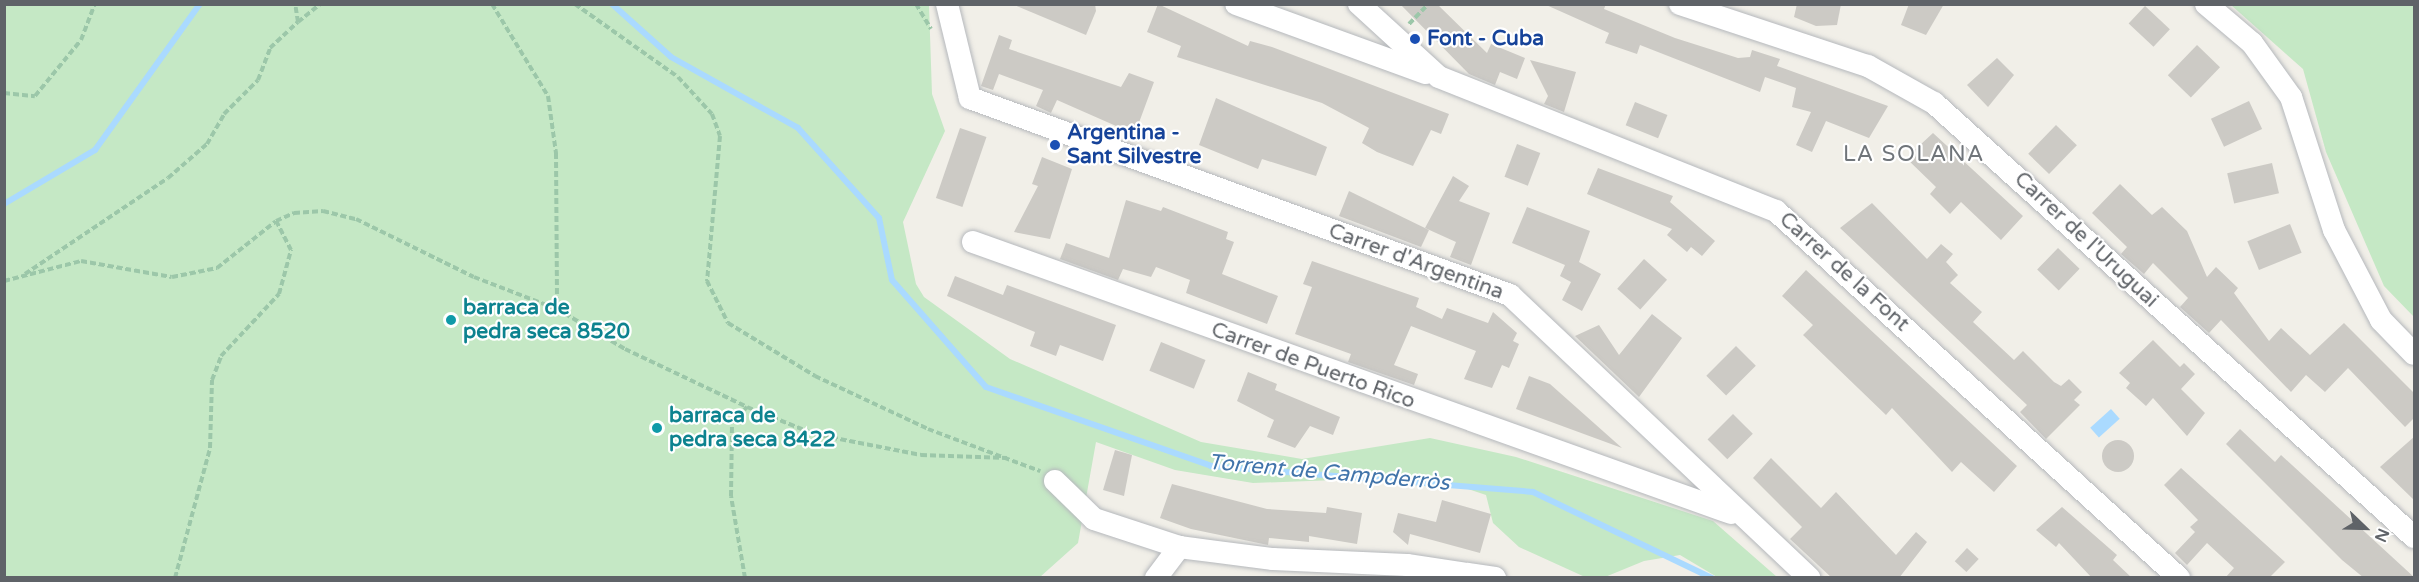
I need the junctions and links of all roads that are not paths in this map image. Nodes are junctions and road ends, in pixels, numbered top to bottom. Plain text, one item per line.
1 (946, 4) edge
2 (1236, 4) edge
3 (1359, 4) edge
4 (1680, 4) edge
5 (2206, 4) edge
6 (1439, 77) junction
7 (973, 242) dead end
8 (2415, 354) edge
9 (1689, 466) junction
10 (1055, 481) road end
11 (1656, 485) junction
12 (1741, 517) junction
13 (2415, 537) edge
14 (1179, 548) junction
15 (1156, 578) edge
16 (1495, 578) edge
17 (1809, 578) edge
18 (2179, 578) edge

1 - 9 street, Carrer d'Argentina
2 - 6 street
3 - 6 street, Carrer de la Font
4 - 13 street, Carrer de l'Uruguai
5 - 8 street
6 - 18 street, Carrer de la Font
7 - 11 street, Carrer de Puerto Rico
9 - 11 street
9 - 12 street, Carrer d'Argentina
10 - 14 street
11 - 12 street, Carrer de Puerto Rico
12 - 17 street, Carrer d'Argentina
14 - 15 street
14 - 16 street

